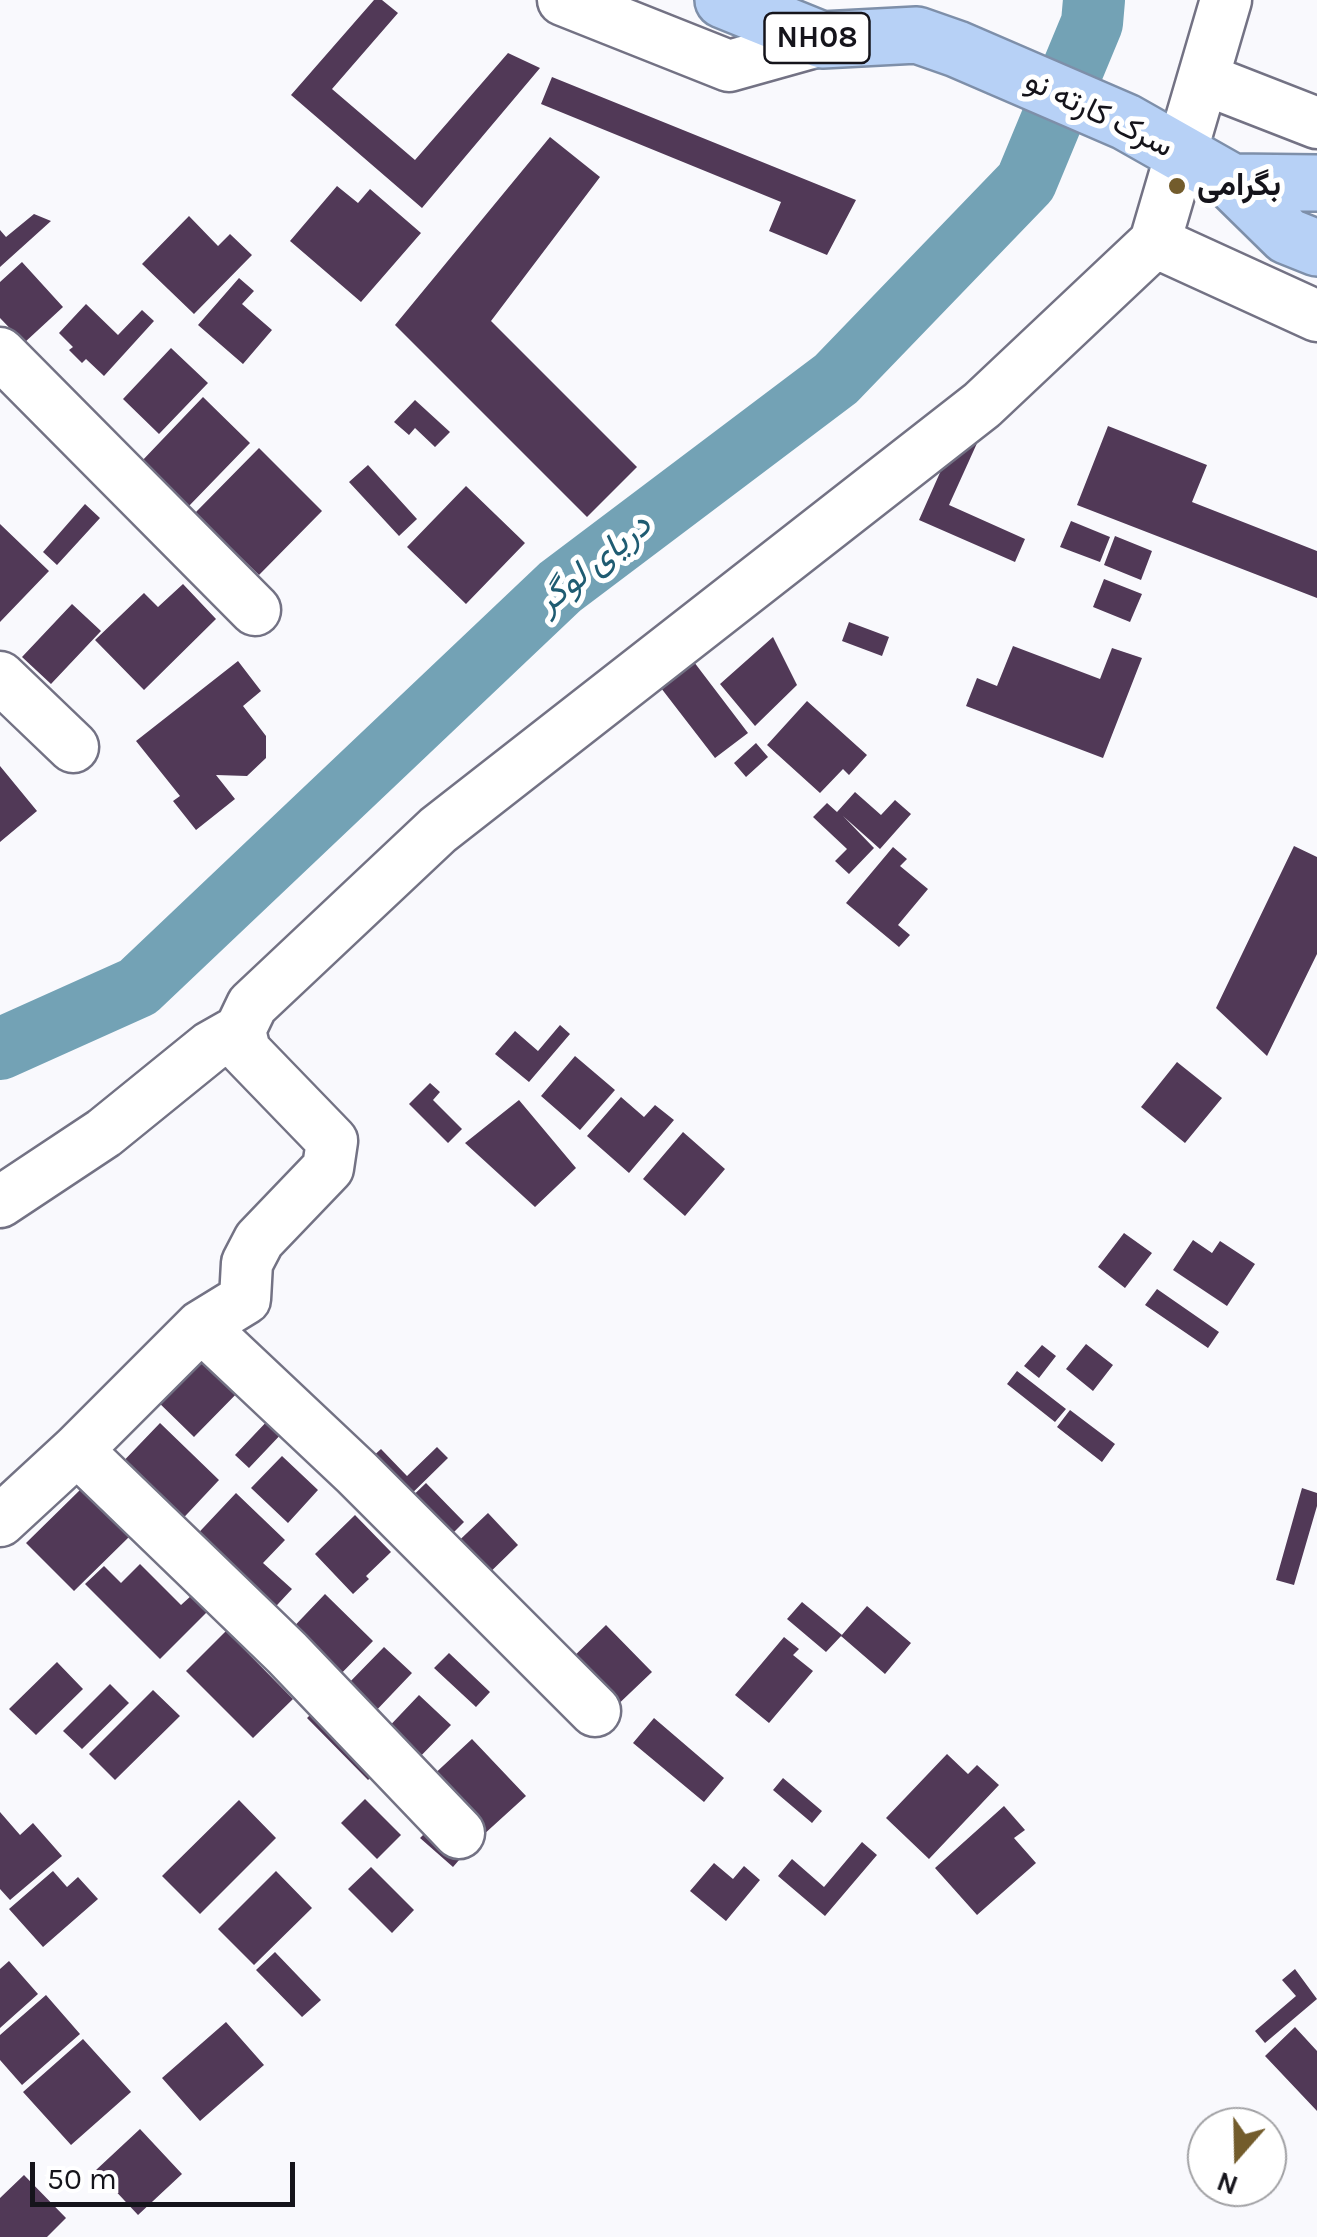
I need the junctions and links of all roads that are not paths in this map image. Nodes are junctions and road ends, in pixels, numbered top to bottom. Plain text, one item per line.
1 (562, 0) edge
2 (723, 0) edge
3 (1226, 0) edge
4 (918, 28) edge
5 (822, 40) junction
6 (1204, 79) junction
7 (1317, 123) edge
8 (1182, 153) junction
9 (1232, 182) junction
10 (1317, 182) edge
11 (1155, 242) junction
12 (1317, 248) edge
13 (1317, 316) edge
14 (0, 353) edge
15 (255, 610) dead end
16 (0, 676) edge
17 (73, 747) dead end
18 (240, 1030) junction
19 (0, 1202) edge
20 (201, 1326) junction
21 (77, 1450) junction
22 (0, 1521) edge
23 (595, 1711) dead end
24 (458, 1833) dead end

1 - 5 street
2 - 5 highway, NH08
3 - 6 street
4 - 5 highway, NH08
4 - 8 highway, سرک کارته نو / NH08
6 - 7 street
6 - 8 street
8 - 9 highway, سرک کارته نو / NH08
8 - 11 street
9 - 10 highway
9 - 12 highway, سرک کارته نو / NH08
11 - 13 street
11 - 18 street
14 - 15 street
16 - 17 street
18 - 19 street
18 - 20 street
20 - 21 street
20 - 23 street
21 - 22 street
21 - 24 street

